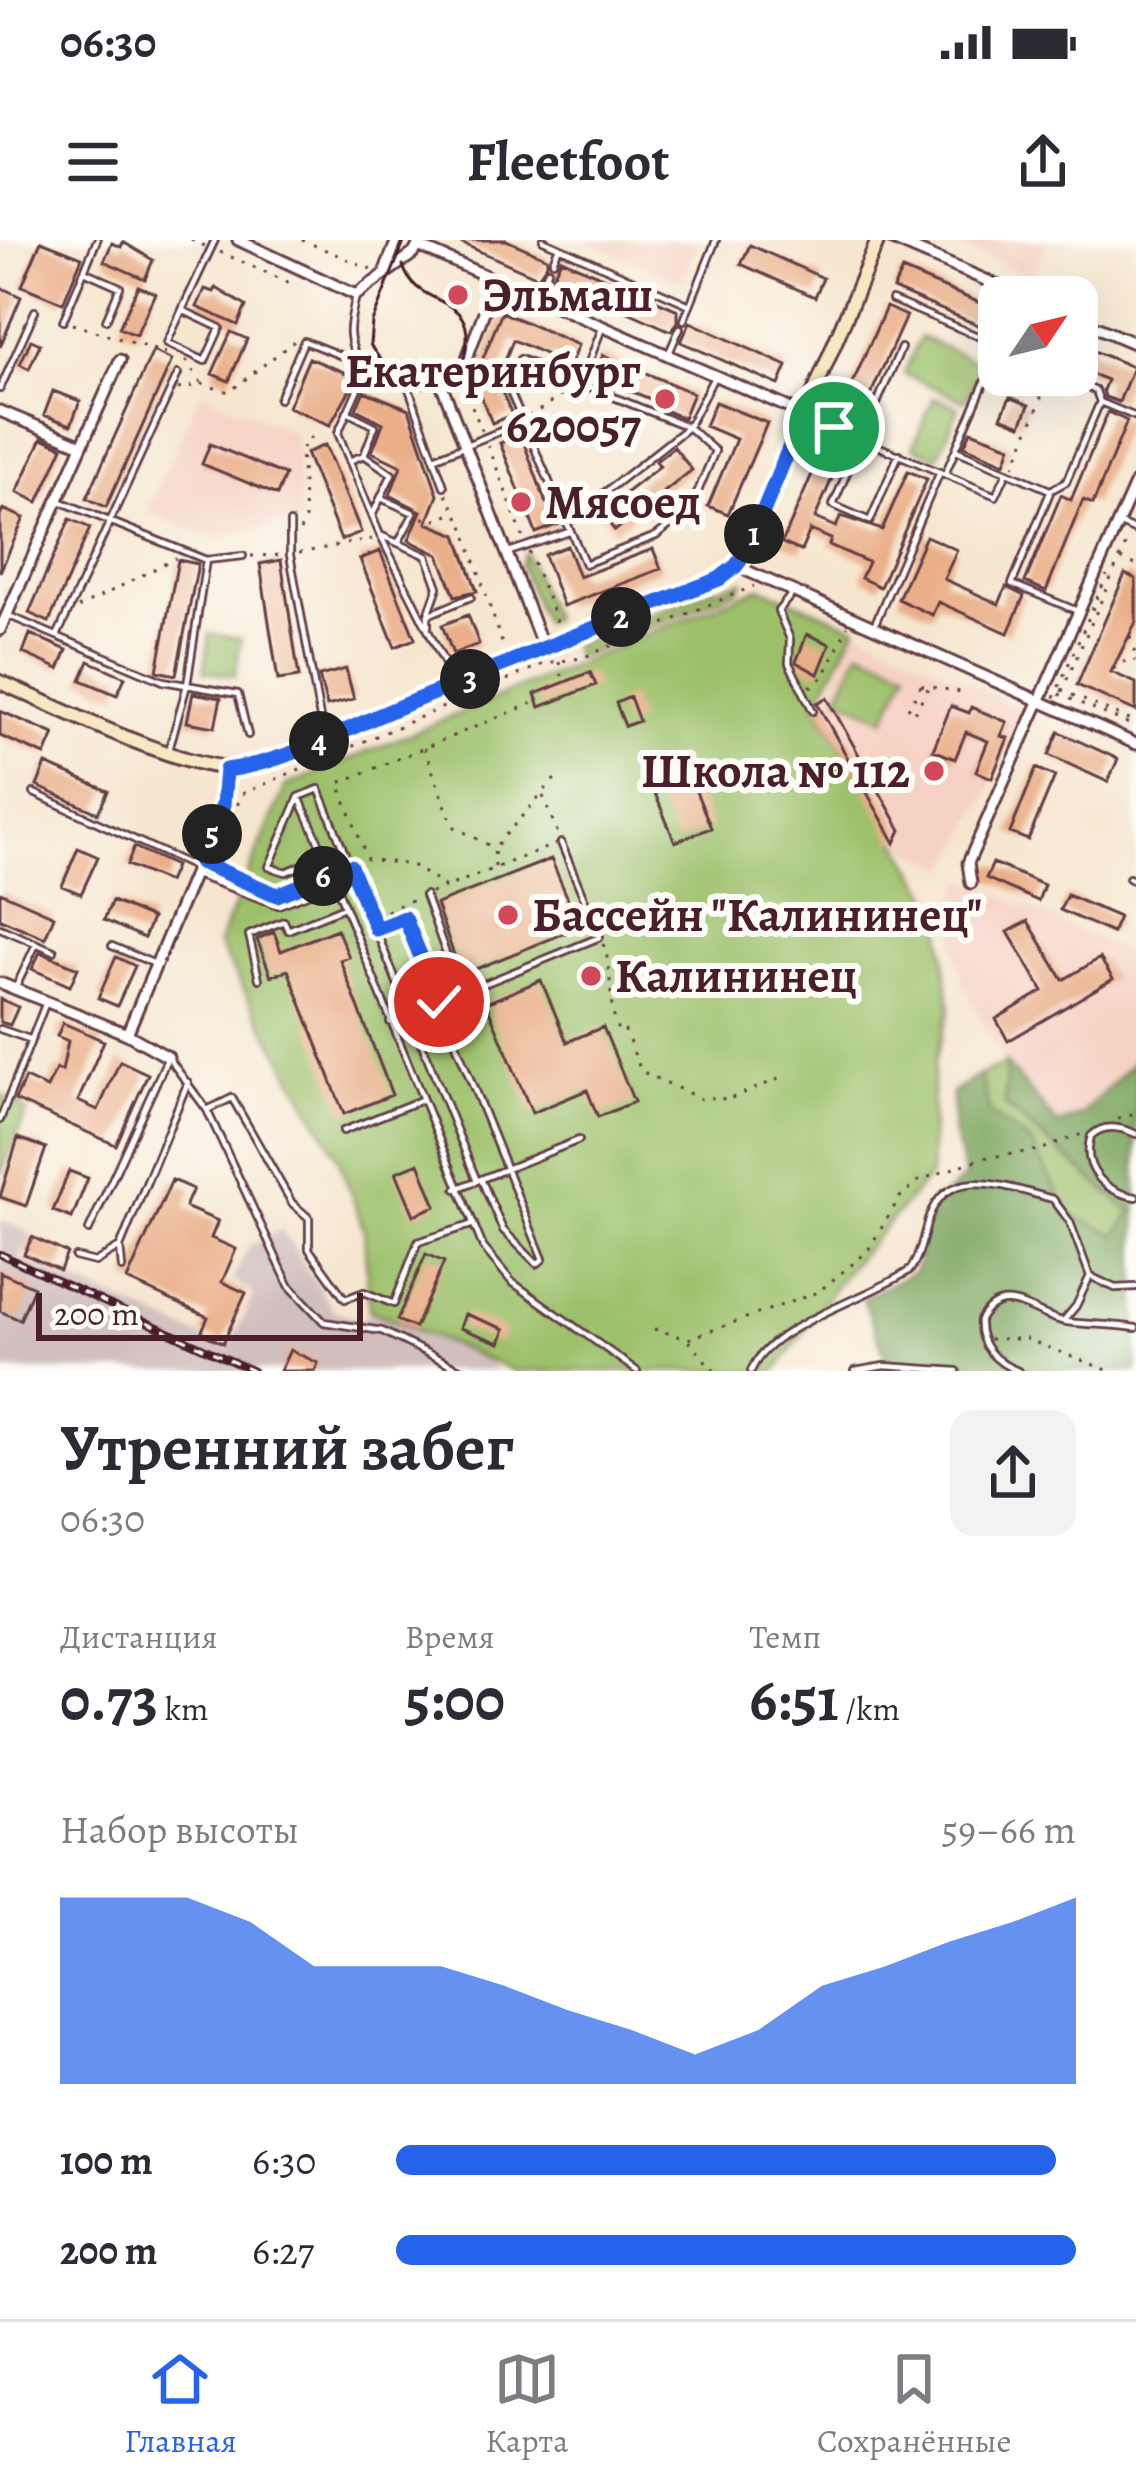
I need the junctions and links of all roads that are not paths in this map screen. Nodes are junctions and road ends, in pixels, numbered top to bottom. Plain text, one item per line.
1 (97, 240) edge
2 (215, 240) edge
3 (238, 240) edge
4 (269, 240) edge
5 (397, 240) edge
6 (543, 240) edge
7 (716, 240) edge
8 (878, 240) edge
9 (893, 240) edge
10 (419, 243) edge
11 (559, 247) junction
12 (264, 252) junction
13 (553, 261) dead end
14 (548, 270) dead end
15 (83, 271) junction
16 (385, 272) junction
17 (978, 278) edge
18 (495, 282) junction
19 (356, 295) junction
20 (537, 300) junction
21 (892, 300) dead end
22 (690, 305) junction
23 (182, 310) junction
24 (35, 311) dead end
25 (106, 320) dead end
26 (63, 321) road end
27 (602, 328) junction
28 (1098, 328) edge
29 (978, 338) edge
30 (1136, 344) edge
31 (902, 348) dead end
32 (668, 357) junction
33 (120, 360) dead end
34 (359, 363) junction
35 (367, 368) junction
36 (178, 374) road end
37 (714, 376) junction
38 (441, 383) junction
39 (581, 383) junction
40 (408, 386) junction
41 (0, 388) edge
42 (979, 396) edge
43 (1098, 396) edge
44 (279, 399) dead end
45 (1100, 402) junction
46 (0, 411) edge
47 (347, 412) junction
48 (803, 414) junction
49 (1136, 417) edge
50 (523, 422) junction
51 (688, 427) junction
52 (834, 427) dead end
53 (842, 430) dead end
54 (861, 438) junction
55 (82, 445) junction
56 (465, 447) junction
57 (956, 450) junction
58 (899, 454) junction
59 (364, 455) junction
60 (434, 458) junction
61 (349, 461) junction
62 (1009, 472) junction
63 (943, 473) junction
64 (1136, 482) edge
65 (443, 487) dead end
66 (1051, 490) junction
67 (381, 498) junction
68 (57, 500) junction
69 (372, 516) junction
70 (566, 523) junction
71 (111, 524) junction
72 (290, 524) dead end
73 (1129, 528) edge
74 (569, 532) junction
75 (380, 535) junction
76 (398, 543) junction
77 (509, 552) junction
78 (244, 556) road end
79 (206, 560) junction
80 (736, 566) junction
81 (794, 590) junction
82 (471, 597) dead end
83 (1080, 611) junction
84 (5, 615) junction
85 (428, 615) junction
86 (874, 626) junction
87 (428, 628) junction
88 (0, 630) edge
89 (57, 636) junction
90 (544, 647) junction
91 (0, 682) edge
92 (187, 685) junction
93 (455, 685) junction
94 (1046, 703) junction
95 (813, 711) dead end
96 (248, 735) dead end
97 (324, 740) junction
98 (1136, 744) edge
99 (168, 753) junction
100 (226, 770) junction
101 (34, 794) dead end
102 (299, 797) junction
103 (562, 843) road end
104 (325, 856) junction
105 (350, 866) junction
106 (201, 868) junction
107 (331, 873) junction
108 (334, 883) junction
109 (971, 883) dead end
110 (425, 895) dead end
111 (344, 907) junction
112 (0, 928) edge
113 (376, 929) junction
114 (36, 944) junction
115 (112, 946) dead end
116 (54, 951) dead end
117 (155, 964) junction
118 (259, 979) dead end
119 (0, 983) edge
120 (15, 989) junction
121 (460, 993) junction
122 (46, 1002) junction
123 (439, 1002) junction
124 (410, 1014) junction
125 (390, 1022) junction
126 (0, 1029) edge
127 (127, 1034) junction
128 (29, 1040) junction
129 (168, 1057) junction
130 (188, 1082) junction
131 (421, 1100) junction
132 (207, 1111) junction
133 (0, 1120) edge
134 (343, 1131) dead end
135 (1136, 1134) edge
136 (580, 1139) dead end
137 (504, 1169) junction
138 (479, 1180) junction
139 (456, 1189) junction
140 (1136, 1197) edge
141 (474, 1224) junction
142 (88, 1230) dead end
143 (119, 1247) junction
144 (75, 1257) dead end
145 (122, 1268) dead end
146 (1087, 1272) junction
147 (1136, 1287) edge
148 (1060, 1322) junction
149 (1136, 1328) edge
150 (464, 1371) edge
151 (637, 1371) edge
152 (751, 1371) edge
153 (854, 1371) edge
154 (957, 1371) edge
155 (1018, 1371) edge

1 - 15 lane
2 - 23 lane
3 - 12 street
4 - 12 lane
5 - 16 street
6 - 11 lane
7 - 22 lane
8 - 48 main road
9 - 17 street
10 - 16 street
10 - 18 street
11 - 13 lane
11 - 22 lane
12 - 19 street
14 - 20 lane
15 - 25 lane
15 - 26 lane
16 - 19 street
18 - 20 street
18 - 38 street
19 - 34 lane
20 - 27 street
21 - 29 lane
22 - 32 lane
23 - 23 lane
24 - 41 lane
27 - 32 street
27 - 39 lane
28 - 30 street
31 - 54 lane
32 - 37 street
33 - 55 street
34 - 35 lane
34 - 44 lane
35 - 40 lane
35 - 47 lane
36 - 71 lane
37 - 48 street
37 - 51 lane
38 - 40 lane
38 - 56 street
39 - 50 lane
39 - 51 lane
40 - 60 lane
42 - 57 lane
43 - 45 lane
45 - 49 lane
45 - 66 lane
46 - 55 street
47 - 59 lane
47 - 61 lane
48 - 52 lane
48 - 80 main road
50 - 56 lane
50 - 70 lane
51 - 70 lane
51 - 74 lane
53 - 54 lane
54 - 58 lane
54 - 58 lane
55 - 68 street
56 - 60 lane
56 - 77 street
57 - 62 lane
57 - 63 lane
58 - 63 lane
59 - 61 lane
59 - 67 lane
60 - 65 lane
61 - 69 lane
62 - 63 lane
62 - 66 lane
63 - 86 lane
64 - 73 street
66 - 83 lane
67 - 69 lane
67 - 76 lane
68 - 71 lane
68 - 84 street
69 - 75 lane
70 - 74 lane
71 - 79 lane
71 - 89 lane
72 - 97 lane
73 - 83 street
74 - 77 lane
75 - 76 lane
75 - 87 lane
76 - 85 lane
77 - 90 street
78 - 79 lane
79 - 92 lane
80 - 81 street
80 - 90 main road
81 - 86 street
81 - 95 lane
82 - 85 lane
83 - 94 street
84 - 88 street
84 - 89 lane
85 - 87 lane
86 - 94 street
87 - 93 lane
89 - 92 lane
90 - 93 main road
91 - 99 main road
92 - 96 lane
92 - 99 lane
93 - 97 main road
94 - 98 street
94 - 109 street
97 - 100 main road
99 - 100 main road
100 - 106 street
101 - 106 lane
102 - 104 lane
102 - 104 lane
102 - 105 lane
103 - 121 lane
104 - 107 lane
105 - 107 lane
105 - 113 lane
106 - 107 lane
106 - 108 lane
106 - 117 street
107 - 108 lane
108 - 111 lane
110 - 121 lane
111 - 118 lane
111 - 125 lane
112 - 114 lane
113 - 123 lane
113 - 124 lane
114 - 116 lane
114 - 120 lane
115 - 117 lane
117 - 127 street
119 - 120 street
120 - 122 street
121 - 123 lane
122 - 127 street
122 - 128 lane
123 - 124 lane
123 - 137 lane
124 - 125 lane
124 - 138 lane
125 - 131 lane
126 - 128 lane
127 - 129 street
128 - 133 lane
129 - 130 lane
129 - 142 lane
130 - 132 lane
130 - 143 lane
131 - 134 lane
131 - 139 lane
132 - 141 lane
132 - 150 lane
135 - 140 lane
136 - 137 lane
137 - 138 lane
137 - 138 lane
138 - 139 lane
139 - 141 lane
141 - 151 lane
143 - 144 lane
143 - 145 lane
146 - 147 lane
146 - 148 lane
146 - 152 lane
148 - 149 lane
148 - 155 lane
153 - 154 lane

